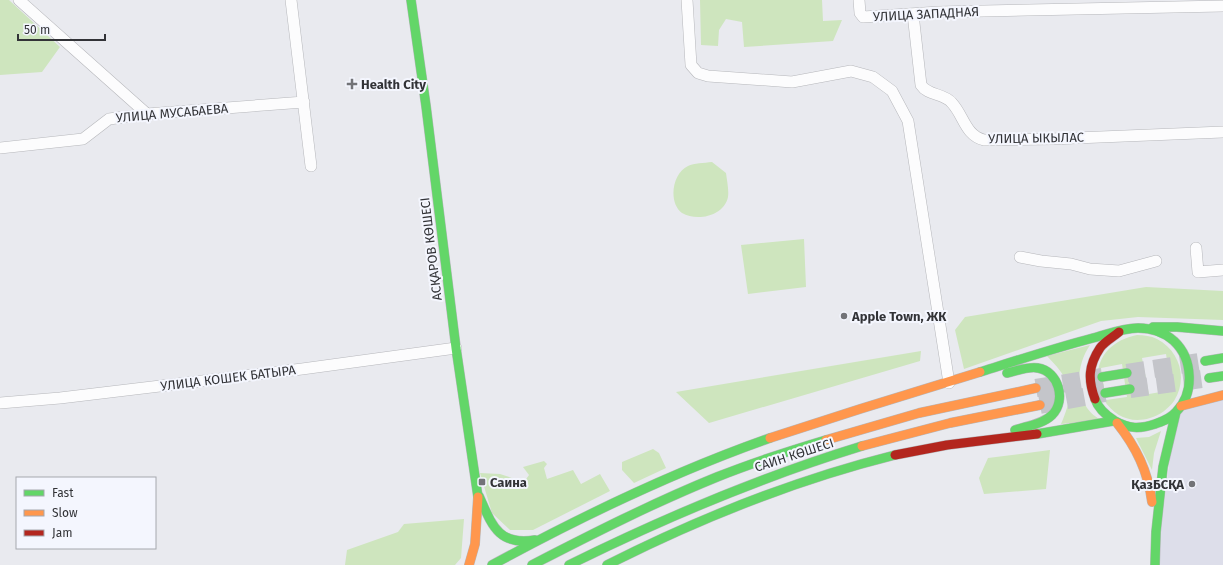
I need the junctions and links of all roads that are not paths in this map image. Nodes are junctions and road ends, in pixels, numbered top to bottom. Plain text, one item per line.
1 (20, 0) edge
2 (291, 0) edge
3 (411, 0) edge
4 (687, 0) edge
5 (859, 0) edge
6 (1223, 6) edge
7 (913, 14) junction
8 (304, 102) junction
9 (147, 114) junction
10 (1223, 132) edge
11 (0, 148) edge
12 (311, 166) dead end
13 (1196, 248) dead end
14 (1020, 257) dead end
15 (1156, 260) dead end
16 (1223, 270) edge
17 (1136, 328) junction
18 (1223, 331) edge
19 (1119, 332) junction
20 (456, 348) junction
21 (1223, 358) edge
22 (1205, 361) tunnel mouth
23 (1127, 373) tunnel mouth
24 (1223, 376) edge
25 (1102, 377) tunnel mouth
26 (1209, 378) tunnel mouth
27 (949, 383) junction
28 (1036, 388) tunnel mouth
29 (1130, 389) tunnel mouth
30 (1105, 394) tunnel mouth
31 (1223, 395) edge
32 (0, 403) edge
33 (1040, 405) tunnel mouth
34 (1179, 409) junction
35 (1115, 422) junction
36 (977, 441) junction
37 (478, 494) junction
38 (1156, 532) junction
39 (537, 540) junction
40 (469, 565) edge
41 (492, 565) edge
42 (532, 565) edge
43 (570, 565) edge
44 (607, 565) edge
45 (1156, 565) edge

1 - 9 street
2 - 8 street
3 - 20 street, АСҚАРОВ КӨШЕСІ
4 - 27 street
5 - 7 street, УЛИЦА ЗАПАДНАЯ
6 - 7 street, УЛИЦА ЗАПАДНАЯ
7 - 10 street, УЛИЦА ЫКЫЛАС
8 - 9 street, УЛИЦА МУСАБАЕВА
8 - 12 street
9 - 11 street, УЛИЦА МУСАБАЕВА
13 - 16 street
14 - 15 street
17 - 18 street
17 - 19 street
17 - 34 street
19 - 27 street
19 - 35 street
20 - 32 street, УЛИЦА КОШЕК БАТЫРА
20 - 37 street, АСҚАРОВ КӨШЕСІ
21 - 22 street
23 - 25 street
24 - 26 street
27 - 36 street
27 - 39 street
28 - 42 street, САИН КӨШЕСІ
29 - 30 street
31 - 34 street
33 - 43 street, САИН КӨШЕСІ
34 - 35 street
34 - 38 street
35 - 36 street
35 - 38 street
36 - 44 street
37 - 39 street
37 - 40 street
38 - 45 street
39 - 41 street

